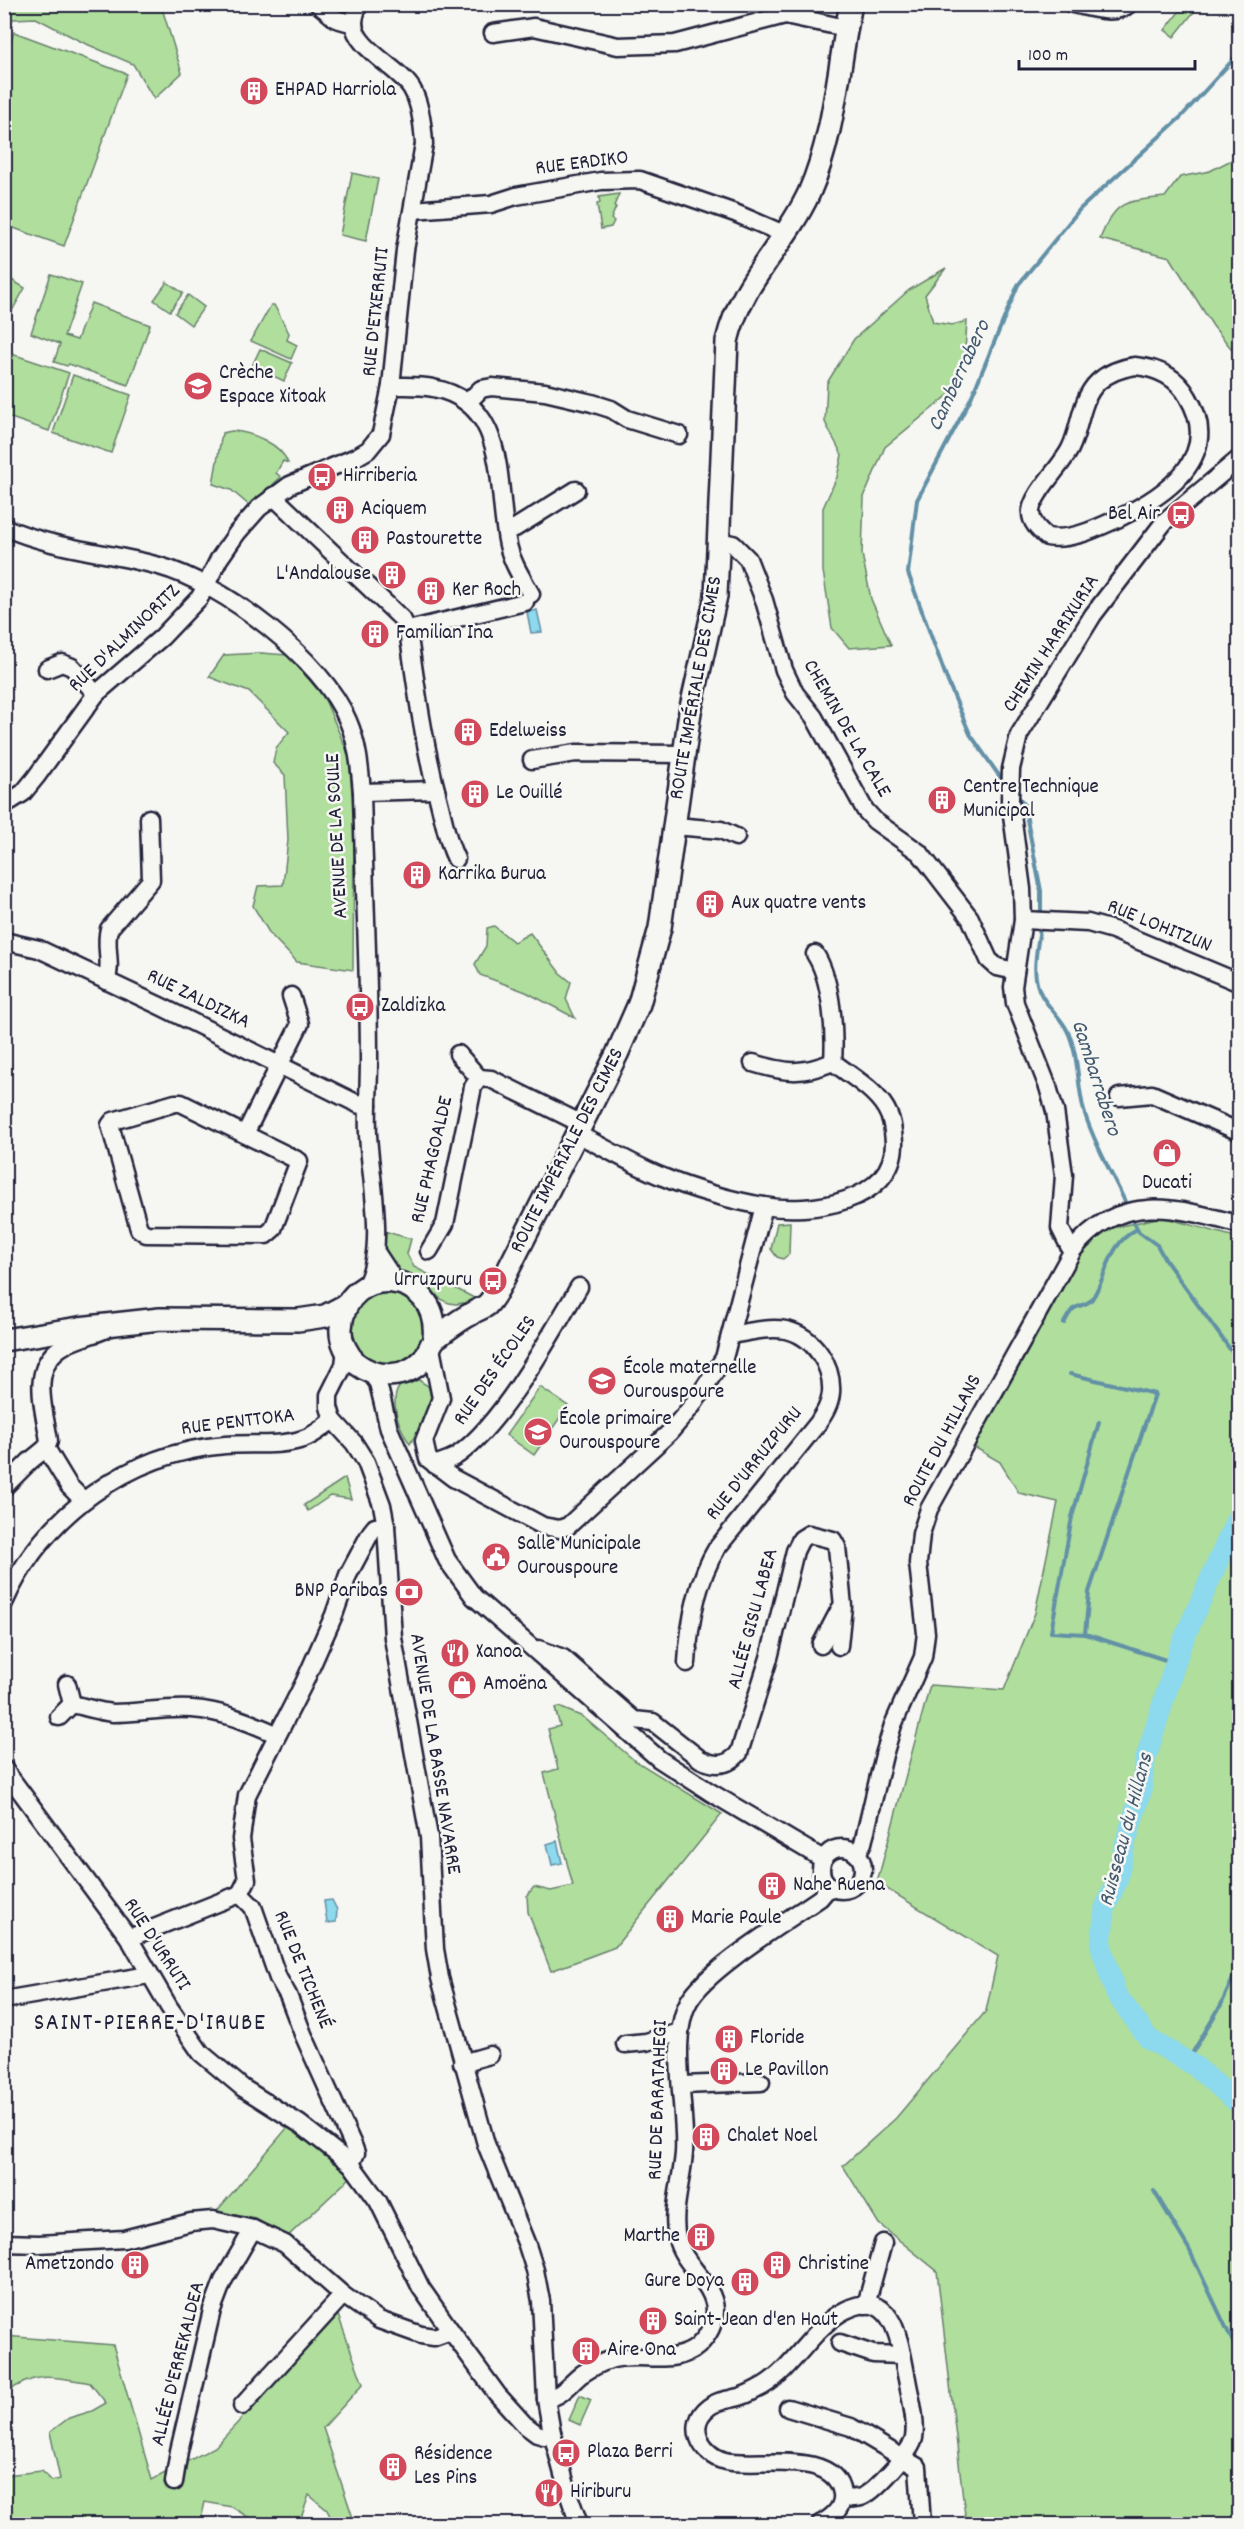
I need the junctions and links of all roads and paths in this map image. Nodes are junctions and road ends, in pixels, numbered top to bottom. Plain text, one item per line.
1 (318, 4) edge
2 (358, 4) edge
3 (851, 4) edge
4 (1072, 4) edge
5 (1129, 4) edge
6 (354, 24) junction
7 (846, 28) junction
8 (493, 33) dead end
9 (413, 210) junction
10 (784, 234) junction
11 (392, 386) junction
12 (467, 403) junction
13 (679, 435) dead end
14 (1239, 458) edge
15 (1176, 483) junction
16 (576, 490) dead end
17 (273, 496) junction
18 (1189, 500) junction
19 (4, 527) edge
20 (506, 530) junction
21 (719, 541) junction
22 (206, 585) junction
23 (408, 630) junction
24 (47, 669) dead end
25 (96, 694) junction
26 (683, 754) junction
27 (532, 760) dead end
28 (436, 790) junction
29 (362, 792) junction
30 (4, 805) edge
31 (149, 818) dead end
32 (675, 826) junction
33 (735, 837) dead end
34 (456, 859) dead end
35 (1023, 920) junction
36 (4, 941) edge
37 (815, 954) dead end
38 (1016, 971) junction
39 (106, 981) junction
40 (1239, 983) edge
41 (291, 996) dead end
42 (458, 1054) dead end
43 (834, 1062) junction
44 (753, 1063) dead end
45 (280, 1065) junction
46 (479, 1078) junction
47 (1119, 1097) dead end
48 (368, 1106) junction
49 (579, 1129) junction
50 (1239, 1132) edge
51 (245, 1134) junction
52 (765, 1206) junction
53 (1239, 1225) edge
54 (1073, 1250) junction
55 (429, 1251) dead end
56 (376, 1252) junction
57 (395, 1281) junction
58 (365, 1286) junction
59 (579, 1287) dead end
60 (428, 1303) junction
61 (346, 1305) junction
62 (471, 1313) junction
63 (298, 1320) junction
64 (125, 1322) junction
65 (731, 1335) junction
66 (4, 1340) edge
67 (343, 1341) junction
68 (432, 1344) junction
69 (369, 1371) junction
70 (406, 1371) junction
71 (336, 1383) junction
72 (440, 1389) junction
73 (384, 1401) junction
74 (333, 1419) junction
75 (46, 1448) junction
76 (435, 1465) junction
77 (4, 1487) edge
78 (83, 1500) junction
79 (386, 1526) junction
80 (4, 1603) edge
81 (843, 1606) junction
82 (529, 1645) junction
83 (821, 1645) dead end
84 (839, 1646) dead end
85 (687, 1663) dead end
86 (67, 1684) dead end
87 (658, 1725) junction
88 (276, 1734) junction
89 (630, 1734) junction
90 (4, 1769) edge
91 (860, 1849) junction
92 (823, 1859) junction
93 (830, 1886) junction
94 (241, 1892) junction
95 (129, 1938) junction
96 (149, 1975) junction
97 (4, 2000) edge
98 (680, 2032) junction
99 (625, 2044) dead end
100 (490, 2055) dead end
101 (462, 2063) junction
102 (761, 2082) dead end
103 (681, 2085) junction
104 (351, 2164) junction
105 (253, 2229) junction
106 (4, 2243) edge
107 (883, 2243) dead end
108 (343, 2295) junction
109 (866, 2305) junction
110 (451, 2331) junction
111 (840, 2343) dead end
112 (902, 2355) junction
113 (546, 2399) junction
114 (242, 2406) dead end
115 (788, 2408) dead end
116 (552, 2433) junction
117 (902, 2456) junction
118 (174, 2482) dead end
119 (843, 2499) junction
120 (579, 2524) edge
121 (820, 2524) edge
122 (922, 2524) edge

1 - 6 street
2 - 6 street
3 - 7 main road, ROUTE IMPÉRIALE DES CIMES
4 - 5 street
6 - 9 street, RUE D'ETXERRUTI
7 - 8 street
7 - 10 main road, ROUTE IMPÉRIALE DES CIMES
9 - 10 street, RUE ERDIKO
9 - 11 street, RUE D'ETXERRUTI
10 - 21 main road, ROUTE IMPÉRIALE DES CIMES
11 - 12 street
11 - 17 street, RUE D'ETXERRUTI
12 - 13 street
12 - 20 street
14 - 18 street, CHEMIN HARRIXURIA
15 - 15 street
15 - 18 street
16 - 20 street
17 - 22 street, RUE D'ETXERRUTI
17 - 23 street
18 - 35 street, CHEMIN HARRIXURIA
19 - 22 street, AVENUE DE LA SOULE
20 - 23 street
21 - 26 main road, ROUTE IMPÉRIALE DES CIMES
21 - 38 street, CHEMIN DE LA CALE
22 - 25 street, RUE D'ALMINORITZ
22 - 29 street, AVENUE DE LA SOULE
23 - 28 street
24 - 25 street
25 - 30 street, RUE D'ALMINORITZ
26 - 27 street
26 - 32 main road, ROUTE IMPÉRIALE DES CIMES
28 - 29 street
28 - 34 street
29 - 48 street, AVENUE DE LA SOULE
31 - 39 street
32 - 33 street
32 - 49 main road, ROUTE IMPÉRIALE DES CIMES
35 - 38 street, CHEMIN HARRIXURIA
35 - 40 street, RUE LOHITZUN
36 - 39 street, RUE ZALDIZKA
37 - 43 street
38 - 54 street, CHEMIN HARRIXURIA
39 - 45 street, RUE ZALDIZKA
41 - 45 street
42 - 46 street, RUE PHAGOALDE
43 - 44 street
43 - 52 street, RUE PHAGOALDE
45 - 48 street, RUE ZALDIZKA
45 - 51 street
46 - 49 street, RUE PHAGOALDE
46 - 55 street, RUE PHAGOALDE
47 - 50 street
48 - 56 street, AVENUE DE LA SOULE
49 - 52 street, RUE PHAGOALDE
49 - 62 main road, ROUTE IMPÉRIALE DES CIMES
51 - 51 street
52 - 65 street
53 - 54 street, ROUTE DU HILLANS
54 - 91 street, ROUTE DU HILLANS
56 - 57 street
56 - 58 street, AVENUE DE LA SOULE
57 - 58 main road
57 - 60 main road
58 - 61 main road
59 - 76 street, RUE DES ÉCOLES
60 - 62 main road
60 - 68 main road
61 - 63 main road
61 - 67 main road
62 - 68 main road, ROUTE IMPÉRIALE DES CIMES
63 - 64 main road
63 - 67 main road
64 - 66 main road
64 - 75 street
65 - 76 street
65 - 85 street, RUE D'URRUZPURU
67 - 69 main road
67 - 71 street
68 - 70 main road
68 - 72 street
69 - 70 main road
69 - 71 street
69 - 73 street
70 - 72 street
70 - 73 street
71 - 74 street
72 - 76 street
73 - 82 street
74 - 78 street, RUE PENTTOKA
74 - 79 street, AVENUE DE LA BASSE NAVARRE
75 - 77 street
75 - 78 street
78 - 80 street, RUE PENTTOKA
79 - 88 street
79 - 101 street, AVENUE DE LA BASSE NAVARRE
81 - 83 street
81 - 84 street, ALLÉE GISU LABEA
81 - 87 street, ALLÉE GISU LABEA
82 - 87 street, ALLÉE GISU LABEA
82 - 89 street
86 - 88 street
87 - 89 street
88 - 94 street
89 - 92 street
90 - 95 street, RUE D'URRUTI
91 - 92 street
91 - 93 street
92 - 93 street
93 - 98 street, RUE DE BARATAHEGI
94 - 95 street
94 - 104 street, RUE DE TICHENÉ
95 - 96 street, RUE D'URRUTI
96 - 97 street
96 - 104 street, RUE D'URRUTI
98 - 99 street
98 - 103 street, RUE DE BARATAHEGI
100 - 101 street
101 - 113 street, AVENUE DE LA BASSE NAVARRE
102 - 103 street
103 - 113 street, RUE DE BARATAHEGI
104 - 110 street
105 - 106 street
105 - 108 street
105 - 118 street, ALLÉE D'ERREKALDEA
107 - 109 street
108 - 110 street
108 - 114 street
109 - 112 street
109 - 119 street
110 - 116 street
111 - 112 street
112 - 117 street
113 - 116 street, AVENUE DE LA BASSE NAVARRE
115 - 117 street
116 - 120 street, AVENUE DE LA BASSE NAVARRE
117 - 119 street
117 - 122 street
119 - 121 street

